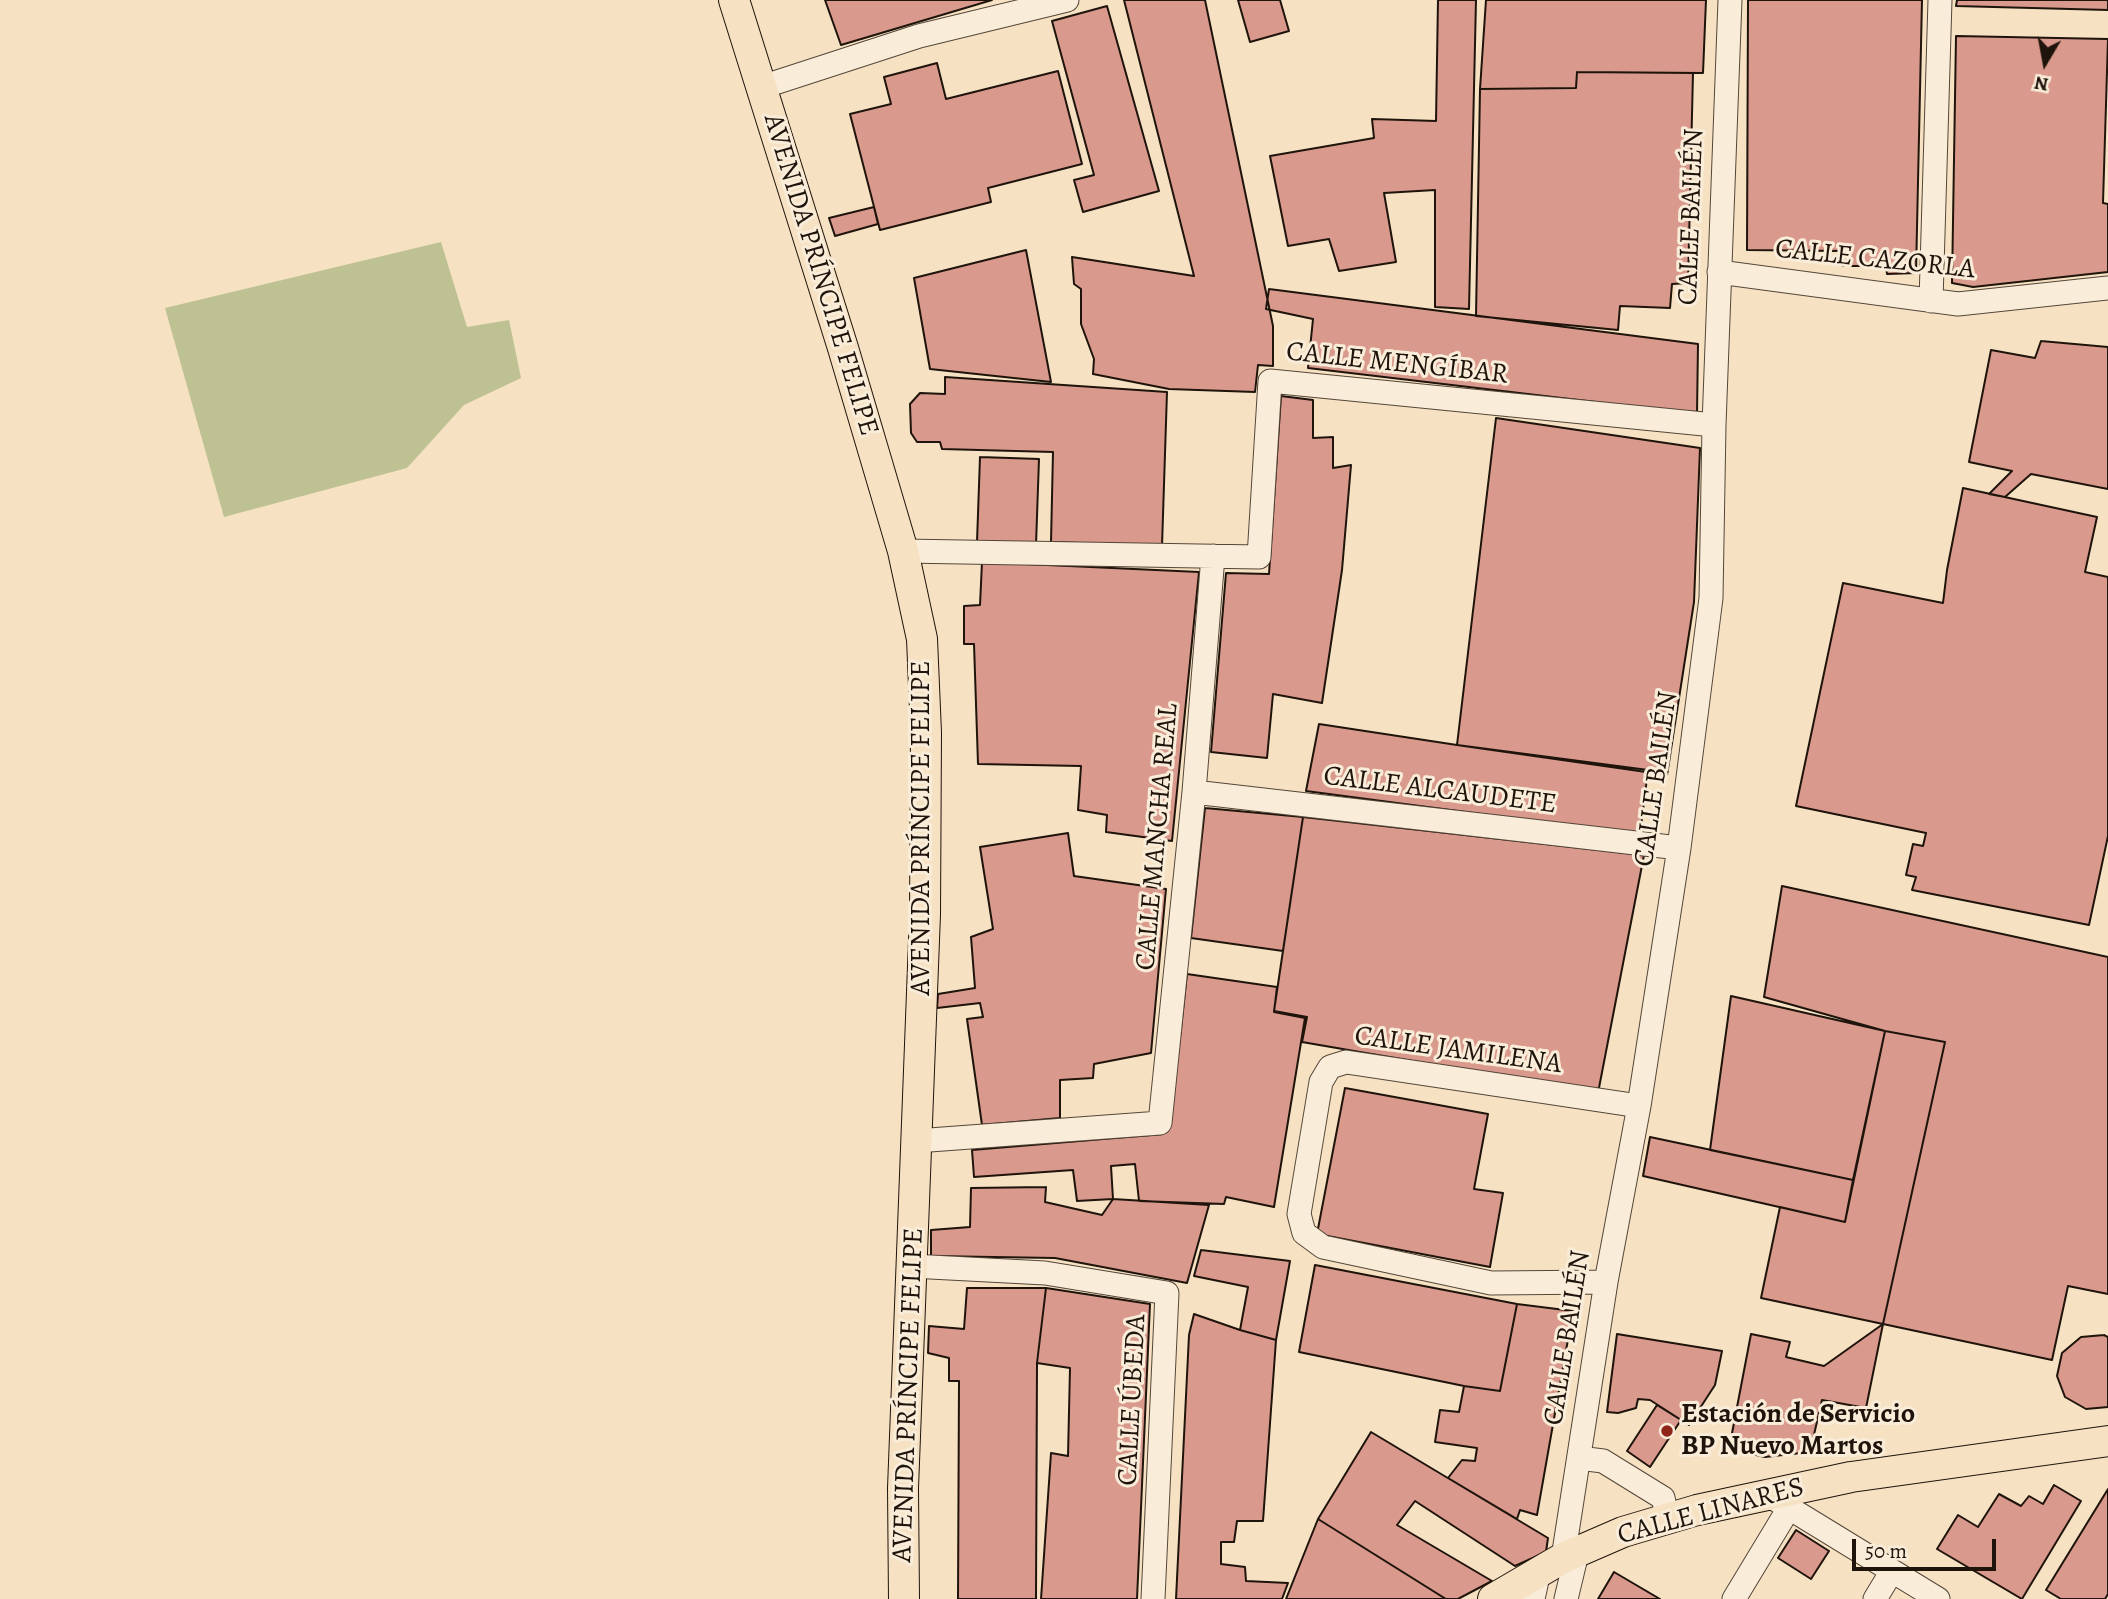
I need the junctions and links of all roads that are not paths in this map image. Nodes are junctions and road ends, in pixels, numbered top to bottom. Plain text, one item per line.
1 (734, 0) edge
2 (1067, 0) edge
3 (1730, 0) edge
4 (1940, 0) edge
5 (762, 87) junction
6 (1719, 272) junction
7 (2108, 288) edge
8 (1931, 301) junction
9 (1714, 425) junction
10 (903, 551) junction
11 (1213, 556) junction
12 (1194, 792) junction
13 (1679, 848) junction
14 (1639, 1106) junction
15 (916, 1141) junction
16 (911, 1266) junction
17 (1606, 1282) junction
18 (2108, 1441) edge
19 (1579, 1458) junction
20 (1779, 1502) junction
21 (1668, 1518) junction
22 (1553, 1570) edge
23 (1892, 1571) junction
24 (904, 1599) edge
25 (1153, 1599) edge
26 (1493, 1599) edge
27 (1566, 1599) edge
28 (1734, 1599) edge
29 (1875, 1599) edge
30 (1938, 1599) edge

1 - 5 main road, AVENIDA PRÍNCIPE FELIPE
2 - 5 street
3 - 6 street, CALLE BAILÉN
4 - 8 street
5 - 10 main road, AVENIDA PRÍNCIPE FELIPE
6 - 8 street, CALLE CAZORLA
6 - 9 street, CALLE BAILÉN
7 - 8 street, CALLE CAZORLA
9 - 11 street, CALLE MENGÍBAR
9 - 13 street, CALLE BAILÉN
10 - 11 street, CALLE MENGÍBAR
10 - 15 main road, AVENIDA PRÍNCIPE FELIPE
11 - 12 street, CALLE MANCHA REAL
12 - 13 street, CALLE ALCAUDETE
12 - 15 street, CALLE MANCHA REAL
13 - 14 street, CALLE BAILÉN
14 - 17 street, CALLE BAILÉN
14 - 17 street, CALLE JAMILENA
15 - 16 main road, AVENIDA PRÍNCIPE FELIPE
16 - 24 main road, AVENIDA PRÍNCIPE FELIPE
16 - 25 street, CALLE ÚBEDA
17 - 19 street, CALLE BAILÉN
18 - 20 main road, CALLE LINARES
19 - 21 street
19 - 22 street, CALLE BAILÉN
20 - 21 main road, CALLE LINARES
20 - 23 street
20 - 28 street
21 - 22 main road, CALLE LINARES
22 - 26 main road, CALLE LINARES
22 - 27 street, CALLE BAILÉN
23 - 29 street
23 - 30 street

